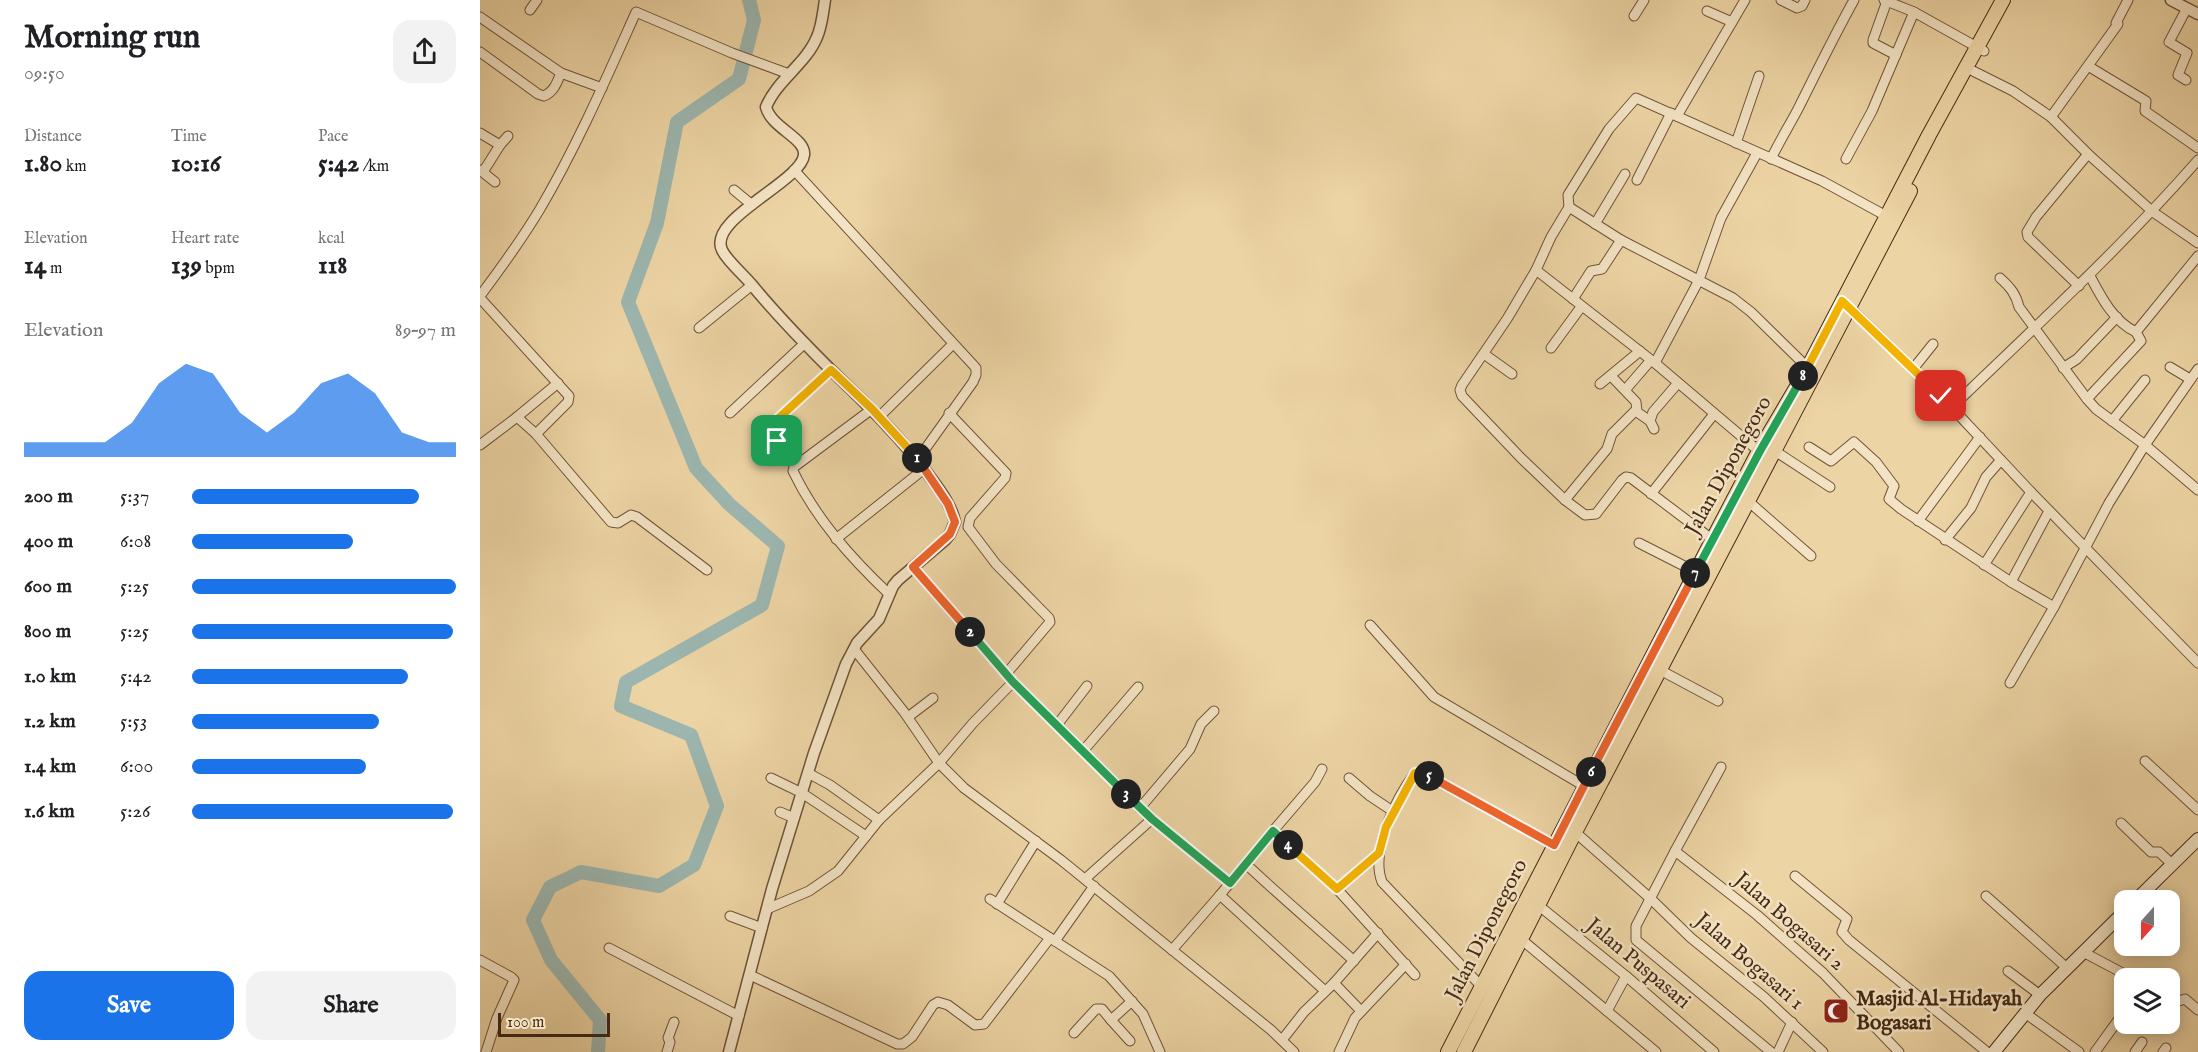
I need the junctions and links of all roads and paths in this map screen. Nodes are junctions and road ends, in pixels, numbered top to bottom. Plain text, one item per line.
1 (537, 0) edge
2 (825, 0) edge
3 (1644, 0) edge
4 (1745, 0) edge
5 (1780, 0) edge
6 (1805, 0) edge
7 (1854, 0) edge
8 (2003, 0) edge
9 (2011, 0) edge
10 (2128, 0) edge
11 (2170, 0) edge
12 (1886, 1) edge
13 (2187, 8) junction
14 (530, 10) dead end
15 (1707, 11) dead end
16 (1914, 12) junction
17 (2198, 14) edge
18 (1634, 16) dead end
19 (480, 17) edge
20 (1732, 22) junction
21 (1981, 49) junction
22 (480, 52) edge
23 (1896, 55) junction
24 (2088, 66) junction
25 (1973, 71) junction
26 (561, 73) junction
27 (789, 74) junction
28 (1759, 76) dead end
29 (2186, 80) dead end
30 (602, 88) junction
31 (1674, 114) junction
32 (2051, 117) junction
33 (480, 133) edge
34 (508, 136) dead end
35 (1736, 143) junction
36 (500, 145) junction
37 (2198, 148) edge
38 (1757, 153) junction
39 (2088, 154) junction
40 (1771, 159) junction
41 (1846, 159) dead end
42 (2198, 160) edge
43 (794, 170) junction
44 (482, 171) edge
45 (1625, 174) dead end
46 (1637, 180) dead end
47 (495, 182) dead end
48 (734, 190) dead end
49 (752, 205) junction
50 (1569, 207) junction
51 (2153, 212) junction
52 (1891, 218) junction
53 (1595, 224) junction
54 (1621, 240) junction
55 (2198, 243) edge
56 (2198, 255) edge
57 (1536, 270) junction
58 (2090, 276) junction
59 (2000, 278) dead end
60 (1699, 280) junction
61 (752, 285) junction
62 (2079, 286) junction
63 (480, 297) edge
64 (1573, 299) junction
65 (1846, 304) junction
66 (1581, 307) junction
67 (2117, 317) junction
68 (699, 328) dead end
69 (2034, 328) junction
70 (2142, 341) junction
71 (805, 344) junction
72 (953, 344) junction
73 (1933, 344) dead end
74 (1551, 348) dead end
75 (1640, 351) junction
76 (1484, 354) junction
77 (1653, 361) junction
78 (2170, 367) dead end
79 (1808, 368) junction
80 (2063, 368) junction
81 (1913, 369) junction
82 (2198, 369) edge
83 (831, 370) junction
84 (1512, 374) dead end
85 (1611, 376) junction
86 (2145, 380) dead end
87 (2190, 380) junction
88 (558, 383) junction
89 (1678, 383) junction
90 (1600, 384) dead end
91 (1626, 389) junction
92 (2087, 399) junction
93 (1952, 407) junction
94 (1636, 410) junction
95 (730, 413) dead end
96 (875, 413) junction
97 (949, 413) junction
98 (1714, 414) junction
99 (517, 417) junction
100 (2112, 421) junction
101 (536, 434) junction
102 (1980, 437) junction
103 (777, 441) dead end
104 (480, 445) edge
105 (2145, 445) junction
106 (1809, 447) dead end
107 (1768, 454) junction
108 (2001, 460) junction
109 (921, 464) junction
110 (1830, 487) dead end
111 (2198, 490) edge
112 (2031, 492) junction
113 (1651, 494) junction
114 (1565, 500) junction
115 (1748, 501) junction
116 (2049, 511) junction
117 (1918, 521) junction
118 (955, 522) junction
119 (968, 523) junction
120 (836, 538) junction
121 (1945, 540) junction
122 (1639, 543) dead end
123 (1718, 544) junction
124 (2087, 549) junction
125 (1810, 556) dead end
126 (1984, 565) junction
127 (913, 567) junction
128 (707, 570) dead end
129 (1696, 572) junction
130 (2011, 582) junction
131 (889, 594) junction
132 (2054, 607) junction
133 (1371, 625) dead end
134 (854, 649) junction
135 (2198, 663) edge
136 (1660, 670) junction
137 (1006, 674) junction
138 (1013, 682) junction
139 (2010, 683) dead end
140 (1087, 686) dead end
141 (1138, 687) dead end
142 (933, 699) dead end
143 (1718, 701) dead end
144 (1214, 711) dead end
145 (908, 717) junction
146 (1057, 725) junction
147 (1083, 751) junction
148 (2145, 761) dead end
149 (939, 762) junction
150 (1721, 767) dead end
151 (1322, 769) dead end
152 (808, 773) junction
153 (771, 778) dead end
154 (1349, 778) dead end
155 (1584, 786) junction
156 (802, 793) junction
157 (1140, 808) junction
158 (2198, 810) edge
159 (780, 812) dead end
160 (1394, 812) junction
161 (794, 818) junction
162 (1152, 819) junction
163 (879, 820) junction
164 (2121, 823) dead end
165 (1273, 831) junction
166 (1575, 832) junction
167 (866, 836) junction
168 (2198, 839) edge
169 (1036, 841) junction
170 (1554, 845) junction
171 (1675, 851) junction
172 (1379, 853) junction
173 (1246, 864) junction
174 (2172, 864) junction
175 (1795, 876) dead end
176 (1085, 879) junction
177 (1230, 883) junction
178 (1094, 886) junction
179 (1337, 889) junction
180 (2146, 890) edge
181 (1220, 896) junction
182 (1986, 896) dead end
183 (1651, 899) junction
184 (1538, 905) junction
185 (767, 909) junction
186 (730, 916) dead end
187 (2114, 922) edge
188 (762, 928) junction
189 (1378, 933) junction
190 (1521, 939) junction
191 (1052, 940) junction
192 (609, 948) dead end
193 (1172, 950) junction
194 (2083, 952) junction
195 (480, 960) edge
196 (1354, 961) junction
197 (1406, 964) junction
198 (2067, 968) junction
199 (2114, 968) edge
200 (2008, 971) dead end
201 (750, 975) junction
202 (1415, 975) dead end
203 (1626, 976) junction
204 (1334, 983) junction
205 (1482, 987) junction
206 (1325, 991) junction
207 (2040, 995) junction
208 (1132, 1001) junction
209 (2180, 1001) edge
210 (2198, 1010) edge
211 (1361, 1011) junction
212 (1607, 1011) junction
213 (2025, 1013) junction
214 (739, 1016) junction
215 (1111, 1020) junction
216 (674, 1022) dead end
217 (1792, 1022) junction
218 (2114, 1025) edge
219 (1074, 1033) dead end
220 (1282, 1040) junction
221 (1130, 1041) dead end
222 (2142, 1042) dead end
223 (486, 1052) edge
224 (667, 1052) edge
225 (729, 1052) edge
226 (1160, 1052) edge
227 (1294, 1052) edge
228 (1339, 1052) edge
229 (1448, 1052) edge
230 (1464, 1052) edge
231 (1656, 1052) edge
232 (1714, 1052) edge
233 (1771, 1052) edge
234 (1778, 1052) edge
235 (1823, 1052) edge
236 (1899, 1052) edge
237 (1988, 1052) edge
238 (1994, 1052) edge
239 (2079, 1052) edge
240 (2095, 1052) edge
241 (2135, 1052) edge

1 - 14 street
2 - 27 street
3 - 18 street
4 - 20 street
5 - 6 street
7 - 40 street
8 - 21 main road, Jalan Diponegoro
9 - 21 main road, Jalan Diponegoro
10 - 24 street
11 - 13 street
12 - 16 street
12 - 23 street
13 - 17 street
13 - 29 street
15 - 20 street
16 - 21 street
16 - 23 street
19 - 26 street
20 - 31 street
21 - 25 main road, Jalan Diponegoro
21 - 52 main road, Jalan Diponegoro
22 - 26 street
23 - 41 street
24 - 32 street
24 - 37 street
25 - 32 street
25 - 52 main road, Jalan Diponegoro
26 - 30 street
27 - 30 street
27 - 43 street
28 - 35 street
30 - 63 street
31 - 35 street
31 - 46 street
31 - 50 street
32 - 39 street
33 - 36 street
34 - 36 street
35 - 38 street
36 - 44 street
38 - 40 street
38 - 60 street
39 - 51 street
39 - 62 street
40 - 52 street
42 - 51 street
43 - 49 street
43 - 72 street
44 - 47 street
45 - 53 street
48 - 49 street
49 - 61 street
50 - 53 street
50 - 57 street
51 - 55 street
51 - 58 street
52 - 65 main road, Jalan Diponegoro
53 - 54 street
54 - 60 street
54 - 64 street
56 - 70 street
57 - 64 street
57 - 76 street
58 - 62 street
58 - 67 street
59 - 69 street
60 - 77 street
60 - 79 street
61 - 68 street
61 - 71 street
62 - 69 street
63 - 88 street
64 - 66 street
65 - 79 main road, Jalan Diponegoro
65 - 81 street
65 - 107 main road, Jalan Diponegoro
66 - 74 street
66 - 75 street
67 - 70 street
67 - 80 street
69 - 80 street
69 - 93 street
70 - 92 street
71 - 83 street
71 - 95 street
72 - 96 street
72 - 97 street
73 - 81 street
75 - 77 street
75 - 85 street
76 - 84 street
76 - 114 street
77 - 89 street
77 - 91 street
78 - 87 street
79 - 107 main road, Jalan Diponegoro
80 - 92 street
81 - 93 street
82 - 87 street
83 - 96 street
83 - 103 street
85 - 90 street
85 - 91 street
86 - 100 street
87 - 105 street
88 - 99 street
88 - 101 street
89 - 94 street
89 - 98 street
91 - 94 street
92 - 100 street
93 - 102 street
94 - 114 street
96 - 109 street
96 - 120 street
97 - 109 street
97 - 119 street
98 - 107 street
98 - 113 street
99 - 101 street
99 - 104 street
100 - 105 street
101 - 128 street
102 - 108 street
102 - 117 street
105 - 111 street
105 - 124 street
106 - 117 street
107 - 110 street
107 - 115 main road, Jalan Diponegoro
107 - 123 main road, Jalan Diponegoro
108 - 112 street
108 - 121 street
109 - 118 street
109 - 120 street
112 - 116 street
112 - 126 street
113 - 114 street
113 - 123 street
115 - 123 main road, Jalan Diponegoro
115 - 125 street
116 - 124 street
116 - 130 street
117 - 121 street
118 - 119 street
118 - 127 street
119 - 137 street
120 - 131 street
121 - 126 street
122 - 129 street
123 - 129 main road, Jalan Diponegoro
123 - 136 main road, Jalan Diponegoro
124 - 132 street
124 - 135 street
126 - 130 street
127 - 131 street
127 - 137 street
129 - 155 main road, Jalan Diponegoro
130 - 132 street
131 - 134 street
132 - 139 street
133 - 155 street
134 - 145 street
134 - 152 street
136 - 143 street
136 - 166 main road, Jalan Diponegoro
137 - 138 street
138 - 146 street
138 - 149 street
140 - 146 street
141 - 147 street
142 - 145 street
144 - 157 street
145 - 149 street
146 - 147 street
147 - 157 street
148 - 158 street
149 - 163 street
149 - 169 street
150 - 171 street
151 - 165 street
152 - 156 street
152 - 163 street
153 - 156 street
154 - 160 street
155 - 170 main road, Jalan Diponegoro
156 - 161 street
156 - 167 street
157 - 162 street
159 - 161 street
160 - 170 street
160 - 172 street
161 - 185 street
162 - 176 street
162 - 177 street
163 - 167 street
164 - 174 street
165 - 173 street
165 - 179 street
166 - 183 street, Jalan Bogasari 1
166 - 184 main road, Jalan Diponegoro
167 - 185 street
168 - 174 main road
169 - 176 street
169 - 191 street
170 - 205 main road, Jalan Diponegoro
171 - 183 street
171 - 236 street, Jalan Bogasari 2
172 - 179 street
172 - 205 street
173 - 177 street
173 - 196 street
174 - 180 main road
175 - 237 street
176 - 178 street
177 - 181 street
178 - 191 street
178 - 193 street
179 - 189 street
181 - 193 street
181 - 206 street
182 - 198 street
183 - 217 street, Jalan Bogasari 1
183 - 233 street, Jalan Puspasari
184 - 190 main road, Jalan Diponegoro
184 - 203 street, Jalan Puspasari
185 - 188 street
186 - 188 street
187 - 194 main road
188 - 201 street
189 - 196 street
189 - 197 street
190 - 212 street
190 - 230 main road, Jalan Diponegoro
191 - 201 street
191 - 208 street
192 - 214 street
193 - 220 street
194 - 198 main road
194 - 199 street
195 - 223 street
196 - 204 street
197 - 202 street
197 - 211 street
198 - 207 main road
200 - 207 street
201 - 214 street
203 - 212 street
203 - 232 street, Jalan Puspasari
204 - 206 street
204 - 211 street
205 - 229 main road, Jalan Diponegoro
206 - 220 street
207 - 213 main road
208 - 215 street
208 - 226 street
209 - 210 street
211 - 228 street
212 - 231 street
213 - 238 main road
213 - 239 street
214 - 225 street
215 - 219 street
215 - 221 street
216 - 224 street
217 - 234 street
217 - 235 street, Jalan Bogasari 1
218 - 240 street
220 - 227 street
222 - 241 street

